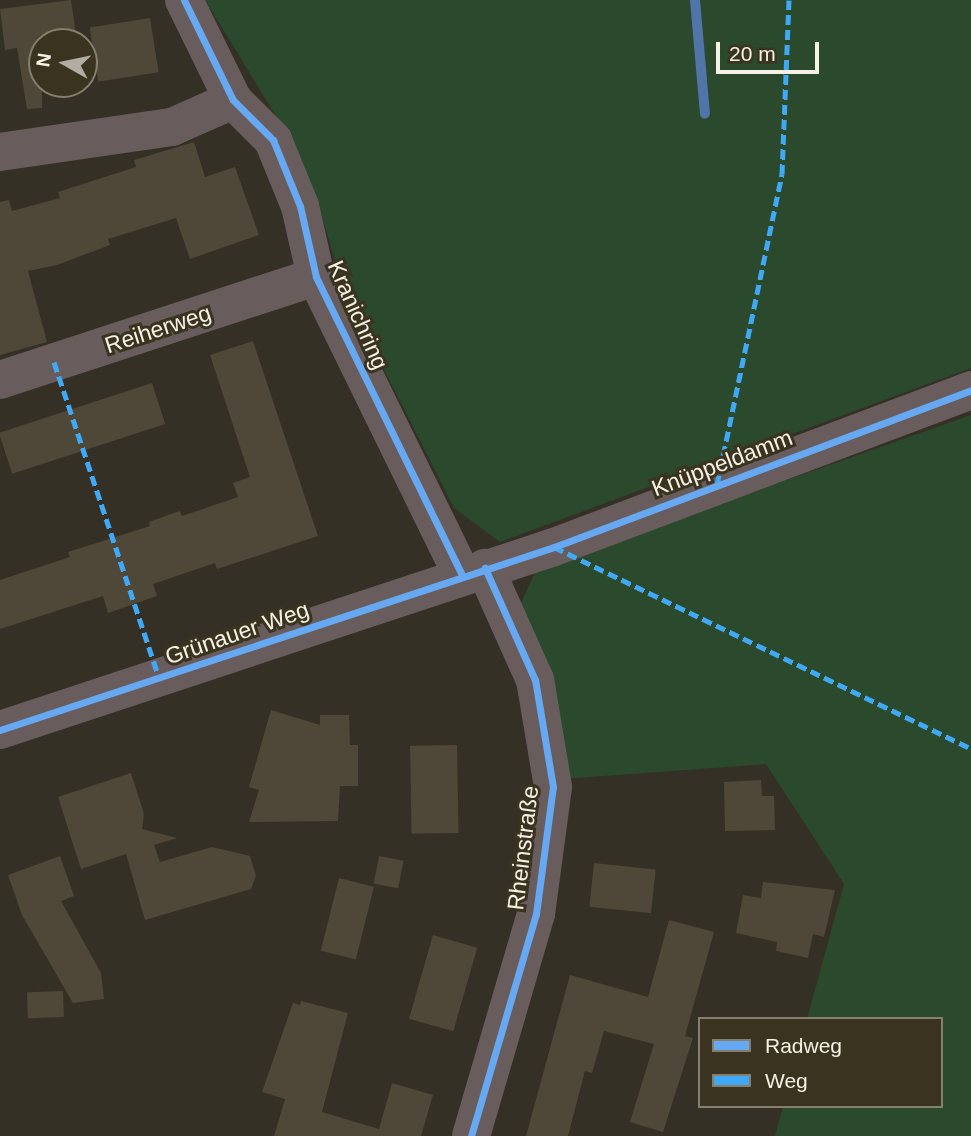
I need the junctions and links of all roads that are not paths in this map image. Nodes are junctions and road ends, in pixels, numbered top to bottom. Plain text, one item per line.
1 (184, 0) edge
2 (233, 100) junction
3 (0, 152) edge
4 (316, 277) junction
5 (0, 380) edge
6 (971, 390) edge
7 (474, 571) junction
8 (0, 730) edge
9 (471, 1136) edge

1 - 2 street, Kranichring
2 - 3 street
2 - 4 street, Kranichring
4 - 5 street, Reiherweg
4 - 7 street, Kranichring
6 - 7 street, Knüppeldamm
7 - 8 street, Grünauer Weg
7 - 9 street, Rheinstraße

